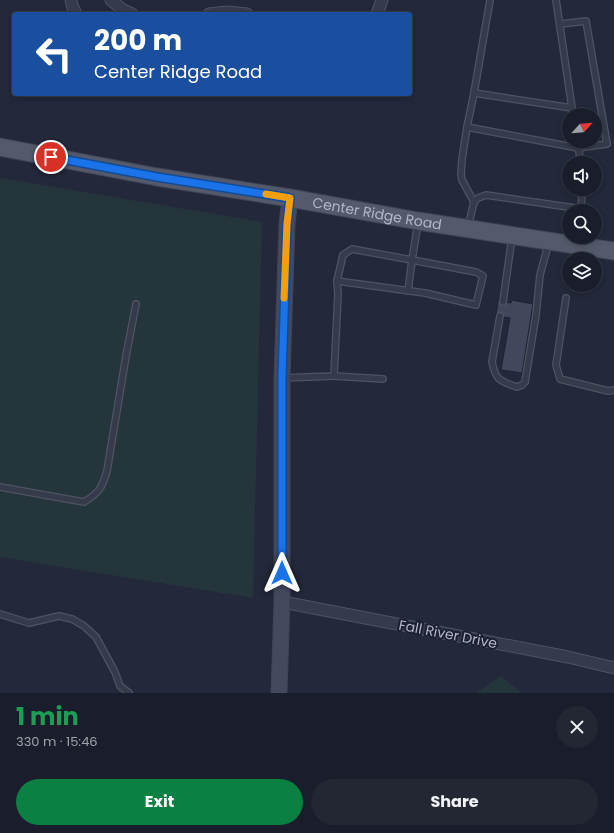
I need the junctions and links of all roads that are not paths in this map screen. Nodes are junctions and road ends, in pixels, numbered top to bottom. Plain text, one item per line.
1 (71, 0) edge
2 (112, 0) edge
3 (382, 0) edge
4 (490, 0) edge
5 (556, 0) edge
6 (75, 12) edge
7 (128, 12) edge
8 (378, 12) edge
9 (560, 24) junction
10 (474, 93) junction
11 (572, 108) joint
12 (601, 108) edge
13 (602, 115) edge
14 (466, 127) junction
15 (562, 145) edge
16 (602, 145) edge
17 (0, 147) edge
18 (578, 148) edge
19 (579, 156) edge
20 (290, 198) junction
21 (474, 202) junction
22 (562, 206) edge
23 (418, 221) junction
24 (468, 228) junction
25 (512, 235) junction
26 (549, 241) junction
27 (614, 251) edge
28 (412, 260) junction
29 (337, 280) junction
30 (408, 291) junction
31 (566, 298) dead end
32 (503, 302) dead end
33 (136, 304) dead end
34 (500, 316) dead end
35 (334, 376) junction
36 (282, 378) junction
37 (383, 379) dead end
38 (614, 390) edge
39 (0, 487) edge
40 (282, 601) junction
41 (0, 614) edge
42 (614, 668) edge
43 (129, 693) edge
44 (279, 693) edge

1 - 6 street
2 - 7 street
3 - 8 street
4 - 10 lane
5 - 9 lane
9 - 11 lane
9 - 12 lane
10 - 11 lane
10 - 14 lane
13 - 16 lane
14 - 15 lane
14 - 21 lane
17 - 20 main road, Center Ridge Road
18 - 19 lane
20 - 23 main road, Center Ridge Road
20 - 36 main road
21 - 22 lane
21 - 24 lane
23 - 24 main road, Center Ridge Road
23 - 28 lane
24 - 25 main road, Center Ridge Road
25 - 26 main road, Center Ridge Road
25 - 32 lane
26 - 27 main road, Center Ridge Road
26 - 34 lane
28 - 29 lane
28 - 30 lane
28 - 30 lane
29 - 30 lane
29 - 35 lane
31 - 38 lane
33 - 39 lane
35 - 36 lane
35 - 37 lane
36 - 40 main road
40 - 42 street, Fall River Drive
40 - 44 main road
41 - 43 lane

